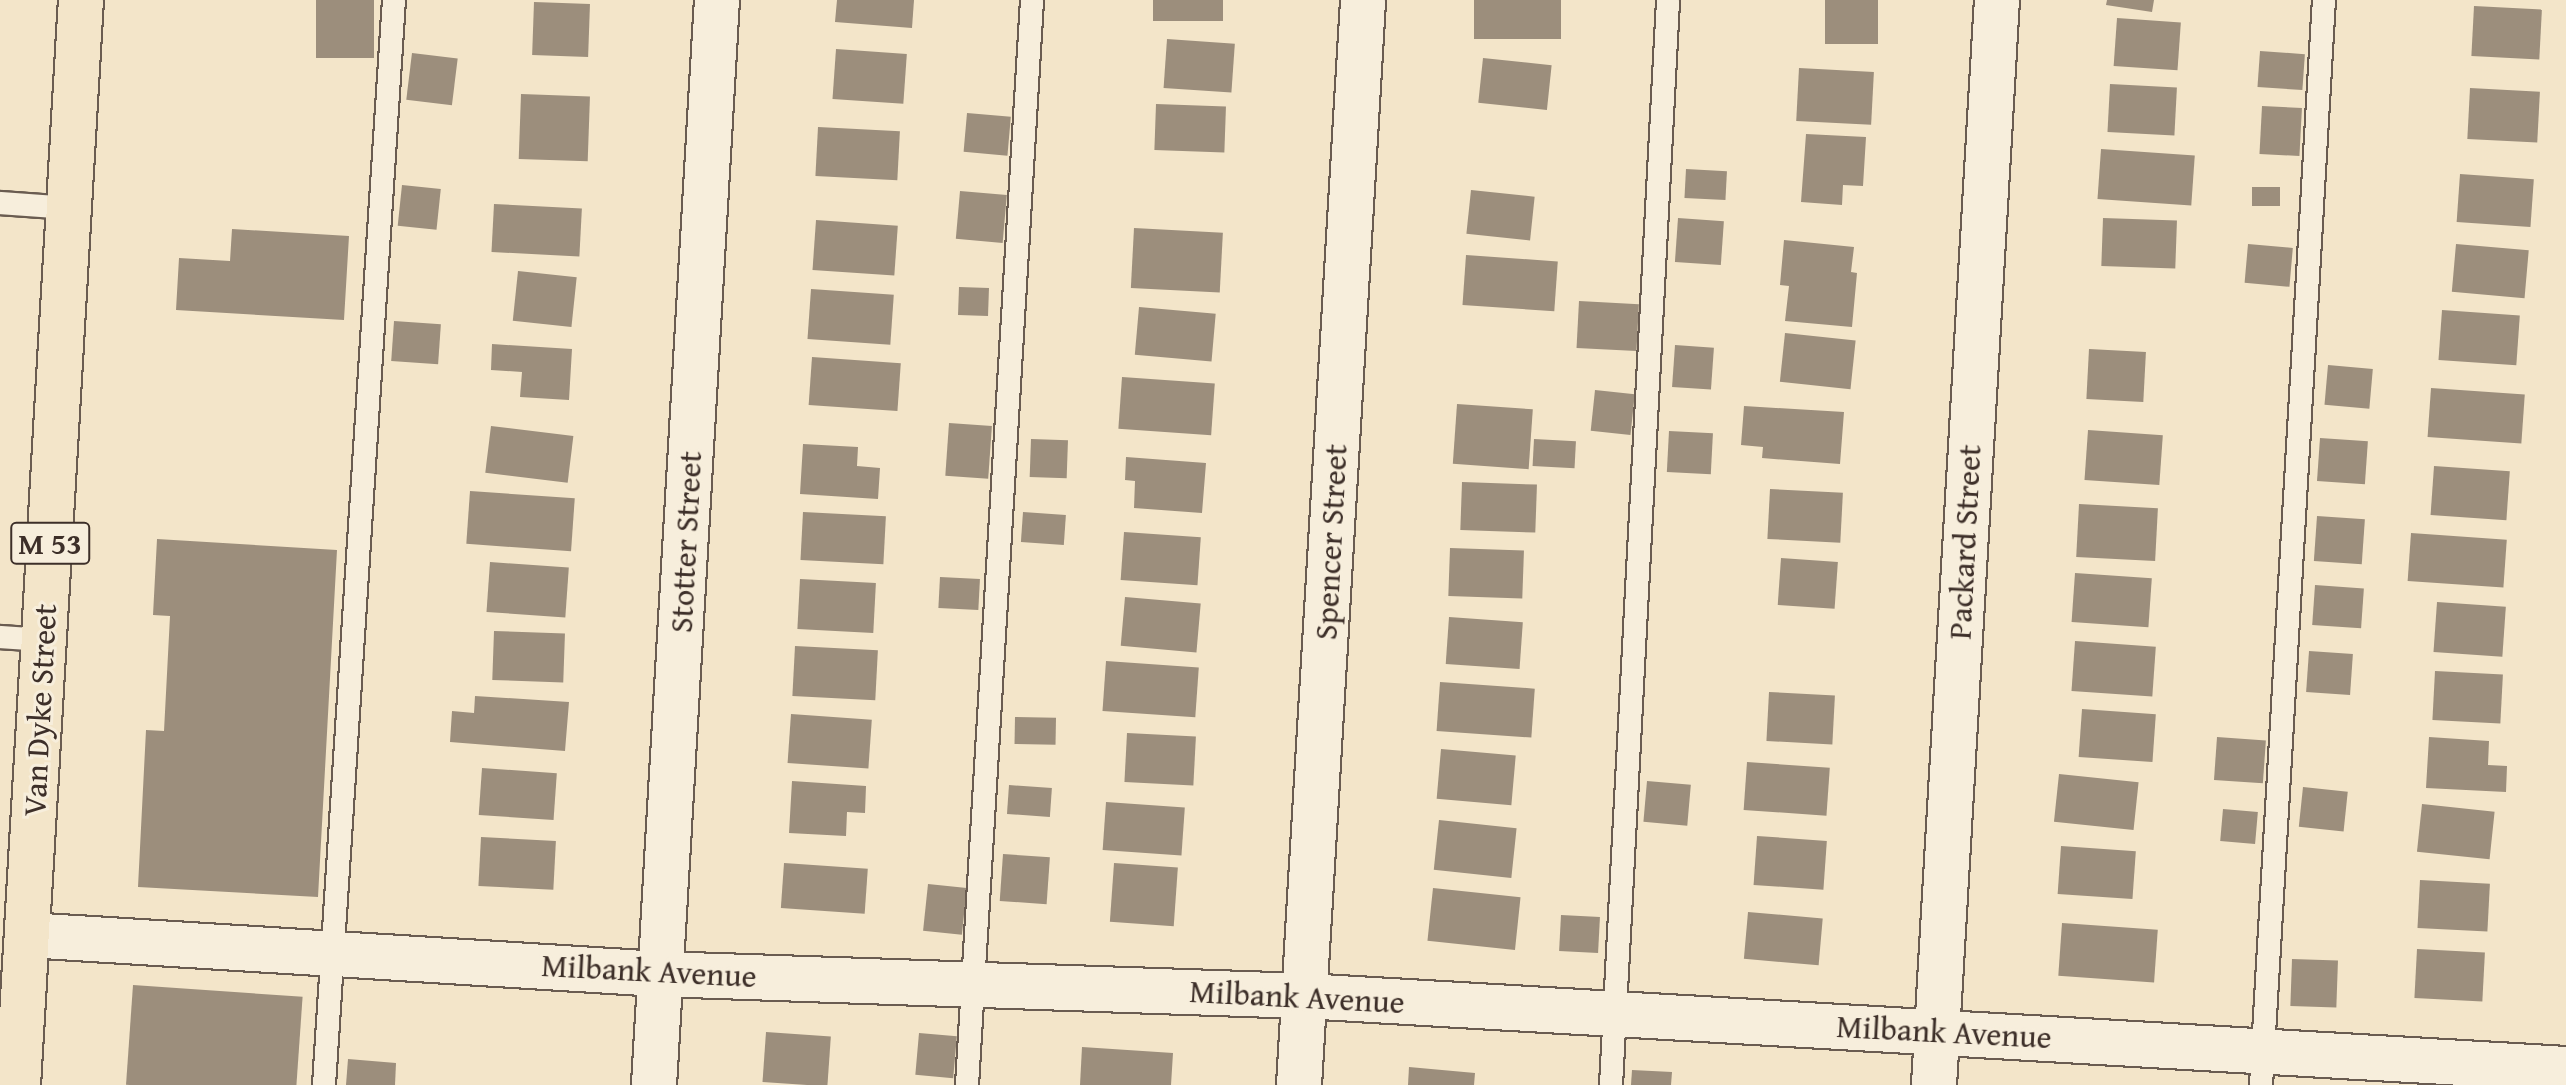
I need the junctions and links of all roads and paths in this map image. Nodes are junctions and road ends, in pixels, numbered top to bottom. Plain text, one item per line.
1 (81, 0) edge
2 (394, 0) edge
3 (717, 0) edge
4 (1032, 0) edge
5 (1363, 0) edge
6 (1668, 0) edge
7 (1997, 0) edge
8 (2324, 0) edge
9 (0, 203) edge
10 (69, 208) junction
11 (0, 637) edge
12 (44, 640) junction
13 (27, 935) junction
14 (332, 951) junction
15 (660, 974) junction
16 (973, 985) junction
17 (1304, 996) junction
18 (1615, 1013) junction
19 (1936, 1032) junction
20 (2262, 1068) edge
21 (2566, 1069) edge
22 (18, 1085) edge
23 (324, 1085) edge
24 (654, 1085) edge
25 (967, 1085) edge
26 (1299, 1085) edge
27 (1611, 1085) edge
28 (1934, 1085) edge

1 - 10 main road, Van Dyke Street / M 53
2 - 14 lane
3 - 15 street, Stotter Street
4 - 16 lane
5 - 17 street, Spencer Street
6 - 18 lane
7 - 19 street, Packard Street
8 - 20 lane
9 - 10 lane
10 - 12 main road, Van Dyke Street / M 53
11 - 12 lane
12 - 13 main road, Van Dyke Street / M 53
13 - 14 street, Milbank Avenue
13 - 22 main road, Van Dyke Street / M 53
14 - 15 street, Milbank Avenue
14 - 23 lane
15 - 16 street, Milbank Avenue
15 - 24 street, Stotter Street
16 - 17 street, Milbank Avenue
16 - 25 lane
17 - 18 street, Milbank Avenue
17 - 26 street, Spencer Street
18 - 19 street, Milbank Avenue
18 - 27 lane
19 - 20 street, Milbank Avenue
19 - 28 street, Packard Street
20 - 21 street, Milbank Avenue

